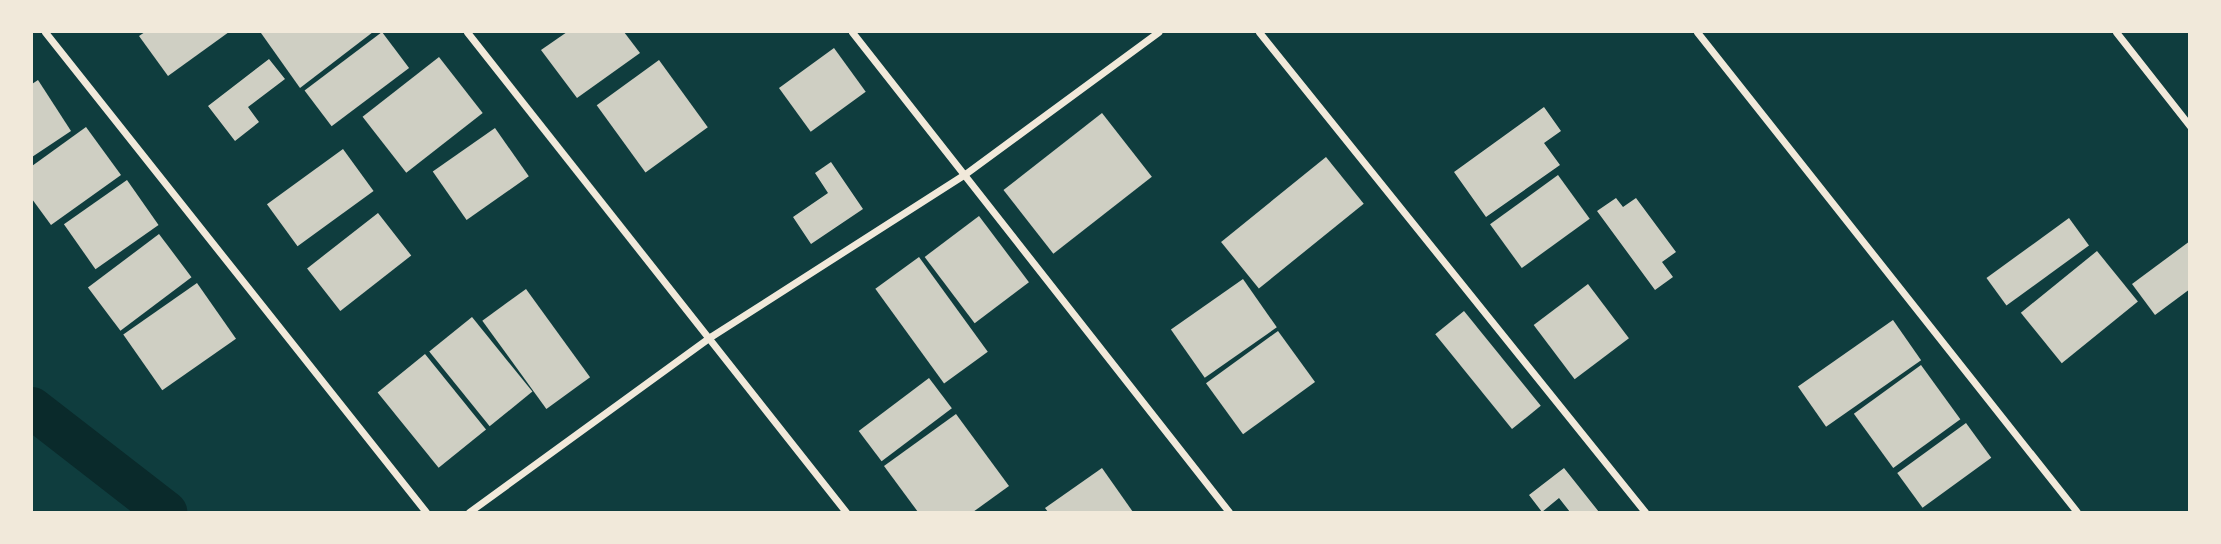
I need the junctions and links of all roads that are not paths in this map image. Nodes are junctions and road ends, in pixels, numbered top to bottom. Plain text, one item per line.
1 (45, 32) edge
2 (467, 32) edge
3 (852, 32) edge
4 (1158, 32) edge
5 (1259, 32) edge
6 (1697, 32) edge
7 (2116, 32) edge
8 (2189, 126) edge
9 (965, 174) junction
10 (710, 337) junction
11 (426, 513) edge
12 (469, 513) edge
13 (846, 513) edge
14 (1229, 513) edge
15 (1646, 513) edge
16 (2077, 513) edge

1 - 11 street
2 - 10 street
3 - 9 street
4 - 9 street
5 - 15 street
6 - 16 street
7 - 8 street
9 - 10 street
9 - 14 street
10 - 12 street
10 - 13 street

